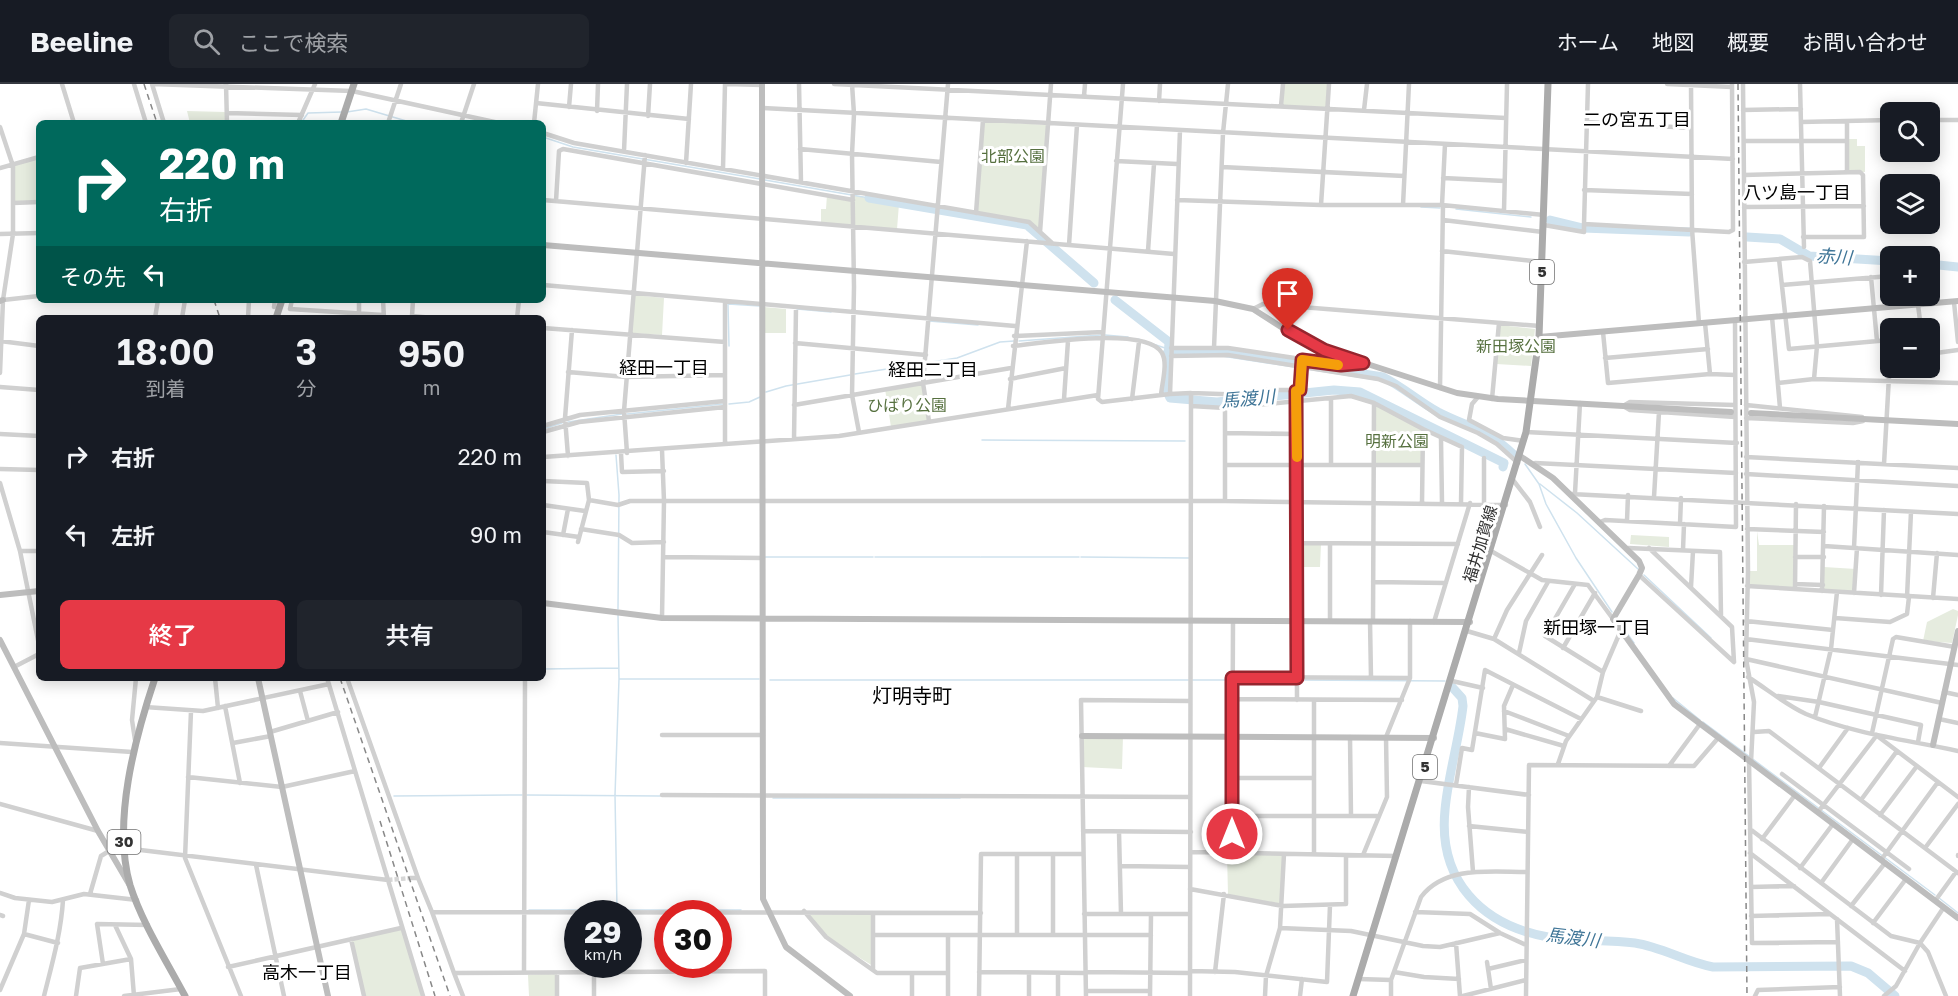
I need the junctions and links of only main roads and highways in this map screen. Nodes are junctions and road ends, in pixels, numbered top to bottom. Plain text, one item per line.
1 (1548, 84) edge
2 (353, 87) edge
3 (342, 120) edge
4 (154, 681) edge
5 (183, 993) edge
6 (1353, 996) edge

1 - 6 main road, 福井加賀線 / 5
2 - 3 main road
4 - 5 main road, 30

